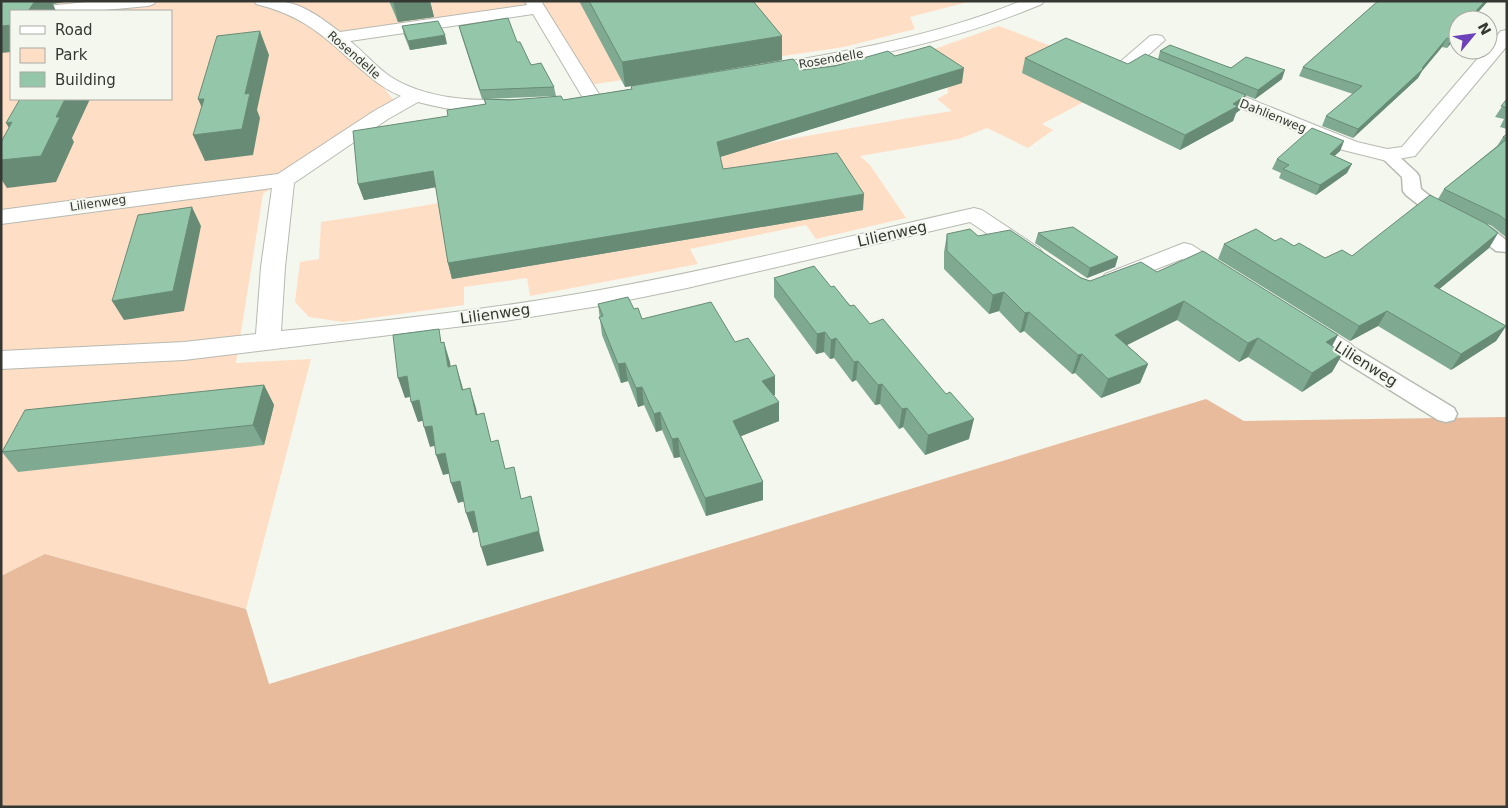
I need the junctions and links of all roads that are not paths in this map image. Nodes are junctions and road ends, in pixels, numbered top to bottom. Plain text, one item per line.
1 (148, 1) edge
2 (262, 1) edge
3 (1036, 1) edge
4 (536, 5) edge
5 (57, 10) edge
6 (1507, 35) edge
7 (337, 38) junction
8 (1156, 40) dead end
9 (745, 74) edge
10 (416, 96) junction
11 (612, 96) edge
12 (593, 99) junction
13 (573, 101) edge
14 (534, 106) edge
15 (1387, 155) junction
16 (284, 180) junction
17 (1, 217) edge
18 (1502, 247) dead end
19 (1046, 263) edge
20 (1094, 287) edge
21 (1242, 287) edge
22 (1284, 313) edge
23 (268, 342) junction
24 (1342, 350) joint
25 (1, 360) edge
26 (1446, 414) dead end

1 - 5 street
2 - 7 street, Rosendelle
3 - 9 street, Rosendelle
4 - 7 street
4 - 12 street
6 - 15 street, Dahlienweg
7 - 10 street, Rosendelle
8 - 15 street, Dahlienweg
10 - 14 street, Rosendelle
10 - 16 street, Lilienweg
11 - 12 street
12 - 13 street
15 - 18 lane, Dahlienweg
16 - 17 street, Lilienweg
16 - 23 street
19 - 23 street, Lilienweg
20 - 21 street
22 - 24 street, Lilienweg
23 - 25 street, Lilienweg
24 - 26 lane, Lilienweg

